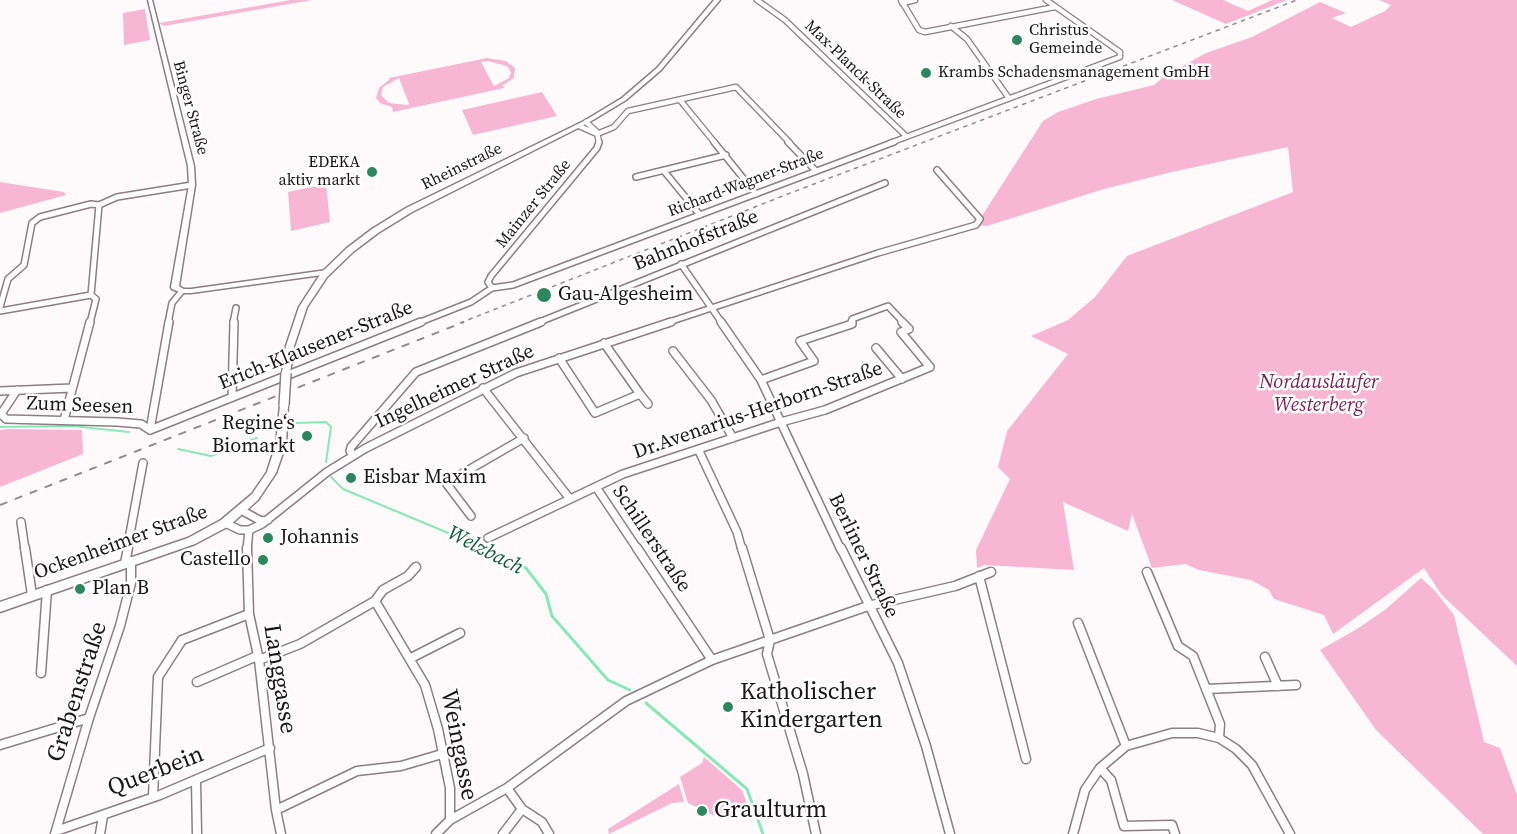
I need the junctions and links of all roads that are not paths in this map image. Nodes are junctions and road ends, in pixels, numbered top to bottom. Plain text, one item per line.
1 (150, 0) edge
2 (717, 0) edge
3 (757, 0) edge
4 (915, 0) edge
5 (1046, 0) edge
6 (902, 1) edge
7 (1055, 7) junction
8 (951, 26) junction
9 (1008, 97) junction
10 (680, 100) junction
11 (582, 124) junction
12 (597, 134) junction
13 (906, 136) junction
14 (726, 155) junction
15 (937, 170) dead end
16 (664, 171) junction
17 (816, 171) junction
18 (636, 177) dead end
19 (885, 183) dead end
20 (192, 185) junction
21 (756, 194) junction
22 (99, 205) junction
23 (700, 215) junction
24 (681, 264) junction
25 (327, 272) junction
26 (292, 276) junction
27 (318, 283) junction
28 (492, 288) junction
29 (182, 291) junction
30 (91, 295) junction
31 (236, 308) dead end
32 (0, 309) edge
33 (711, 309) junction
34 (604, 343) junction
35 (876, 348) dead end
36 (673, 351) dead end
37 (559, 358) junction
38 (902, 379) junction
39 (761, 380) junction
40 (72, 388) junction
41 (483, 388) junction
42 (17, 390) junction
43 (0, 391) edge
44 (640, 394) junction
45 (232, 397) junction
46 (648, 404) dead end
47 (284, 405) joint
48 (64, 420) junction
49 (781, 422) junction
50 (150, 430) junction
51 (524, 438) junction
52 (732, 438) junction
53 (699, 451) junction
54 (353, 456) junction
55 (142, 463) dead end
56 (596, 487) junction
57 (570, 499) junction
58 (241, 510) junction
59 (471, 516) dead end
60 (271, 519) junction
61 (21, 522) dead end
62 (225, 523) junction
63 (249, 530) junction
64 (488, 538) dead end
65 (128, 562) junction
66 (416, 567) dead end
67 (991, 572) dead end
68 (1147, 572) dead end
69 (980, 576) junction
70 (46, 590) junction
71 (32, 595) junction
72 (375, 601) junction
73 (868, 606) junction
74 (0, 607) edge
75 (249, 614) junction
76 (1078, 623) dead end
77 (460, 633) dead end
78 (770, 640) junction
79 (1265, 657) dead end
80 (258, 658) junction
81 (411, 658) junction
82 (712, 660) junction
83 (41, 673) dead end
84 (197, 682) dead end
85 (1296, 685) dead end
86 (1278, 686) junction
87 (1206, 689) junction
88 (89, 718) junction
89 (1219, 738) junction
90 (0, 745) edge
91 (1126, 746) junction
92 (270, 748) junction
93 (442, 754) junction
94 (1026, 759) dead end
95 (1100, 768) junction
96 (196, 781) junction
97 (507, 788) junction
98 (153, 797) junction
99 (276, 810) junction
100 (522, 810) junction
101 (103, 816) junction
102 (450, 820) junction
103 (56, 833) edge
104 (100, 834) edge
105 (197, 834) edge
106 (281, 834) edge
107 (436, 834) edge
108 (503, 834) edge
109 (549, 834) edge
110 (816, 834) edge
111 (950, 834) edge
112 (1072, 834) edge
113 (1175, 834) edge
114 (1290, 834) edge

1 - 20 street, Binger Straße
2 - 11 main road, Rheinstraße
3 - 13 street, Max-Planck-Straße
4 - 6 street
5 - 7 street
6 - 8 street
7 - 8 street
7 - 9 street, Richard-Wagner-Straße
8 - 9 street
9 - 13 street, Richard-Wagner-Straße
10 - 12 street
10 - 14 street
10 - 17 street
11 - 12 street
11 - 25 main road, Rheinstraße
12 - 28 street, Mainzer Straße
13 - 17 street, Richard-Wagner-Straße
14 - 16 street
14 - 21 street
15 - 33 street, Ingelheimer Straße
16 - 18 street
16 - 23 street
17 - 21 street, Richard-Wagner-Straße
19 - 24 street, Bahnhofstraße
20 - 22 street
20 - 29 street, Binger Straße
21 - 23 street, Richard-Wagner-Straße
22 - 30 street
22 - 32 street
23 - 28 street, Richard-Wagner-Straße
24 - 33 street
24 - 54 street, Bahnhofstraße
25 - 26 street
25 - 27 main road, Rheinstraße
26 - 27 street
26 - 29 street
27 - 47 main road, Rheinstraße, bridge
28 - 45 street, Erich-Klausener-Straße
29 - 50 street
30 - 32 street
30 - 40 street
31 - 45 street
33 - 34 street, Ingelheimer Straße
33 - 39 street, Berliner Straße
34 - 37 street, Ingelheimer Straße
34 - 44 street
35 - 38 street
36 - 52 street
37 - 41 street, Ingelheimer Straße
37 - 44 street
38 - 39 street, Dr.Avenarius-Herborn-Straße
38 - 49 street, Dr.Avenarius-Herborn-Straße
39 - 49 street, Berliner Straße
40 - 42 street
40 - 48 street
41 - 51 street
41 - 54 street, Ingelheimer Straße
42 - 43 street
42 - 48 street, Zum Seesen
44 - 46 street
45 - 50 street, Erich-Klausener-Straße
47 - 58 main road, Ockenheimer Straße
48 - 50 street, Zum Seesen
49 - 52 street, Dr.Avenarius-Herborn-Straße
49 - 73 street, Berliner Straße
51 - 57 street
51 - 59 street
52 - 53 street, Dr.Avenarius-Herborn-Straße
53 - 56 street, Dr.Avenarius-Herborn-Straße
53 - 78 street
54 - 60 street
55 - 65 street, Grabenstraße
56 - 57 street, Schillerstraße
56 - 82 street, Schillerstraße
57 - 64 street, Schillerstraße
58 - 60 street
58 - 62 main road, Ockenheimer Straße
60 - 63 street
61 - 71 street
62 - 63 street
62 - 65 main road, Ockenheimer Straße
63 - 75 street, Langgasse
65 - 70 main road, Ockenheimer Straße
65 - 88 street, Grabenstraße
66 - 72 street
67 - 69 street
68 - 87 street
69 - 73 street
69 - 94 street
70 - 71 main road, Ockenheimer Straße
70 - 83 street
71 - 74 main road, Ockenheimer Straße
72 - 80 street
72 - 81 street, Weingasse
73 - 78 street
73 - 111 street, Berliner Straße
75 - 80 street, Langgasse
75 - 98 street
76 - 91 street
77 - 81 street
78 - 82 street
78 - 110 street
79 - 86 street
80 - 84 street
80 - 92 street, Langgasse
81 - 93 street, Weingasse
82 - 97 street
85 - 86 street
86 - 87 street
87 - 89 street
88 - 90 street
88 - 103 street, Grabenstraße
89 - 91 street
89 - 114 street
91 - 95 street
92 - 96 street, Querbein
92 - 99 street, Langgasse
93 - 99 street
93 - 102 street, Weingasse
95 - 112 street
95 - 113 street
96 - 98 street, Querbein
96 - 105 street
97 - 100 street
97 - 102 street
98 - 101 street, Querbein
99 - 106 street, Langgasse
100 - 108 street
100 - 109 street
101 - 103 street, Querbein
101 - 104 street
102 - 107 street, Weingasse

